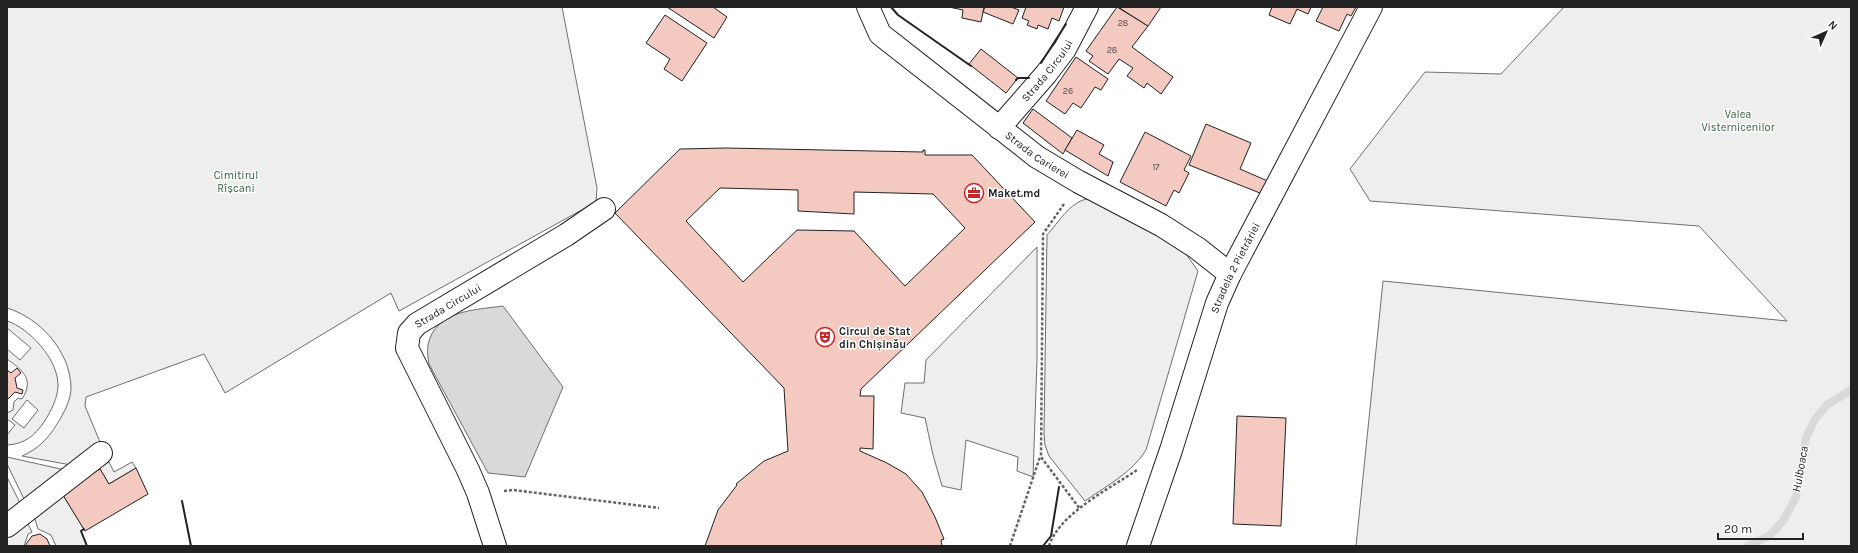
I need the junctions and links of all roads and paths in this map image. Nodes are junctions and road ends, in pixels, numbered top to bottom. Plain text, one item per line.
1 (868, 7) edge
2 (1087, 7) edge
3 (1371, 7) edge
4 (999, 128) junction
5 (1080, 182) junction
6 (604, 209) dead end
7 (1230, 274) junction
8 (1171, 450) junction
9 (101, 453) dead end
10 (1040, 457) junction
11 (478, 493) junction
12 (659, 508) dead end
13 (1080, 509) junction
14 (7, 526) edge
15 (495, 546) edge
16 (1010, 546) edge
17 (1049, 546) edge
18 (1138, 546) edge

1 - 4 street, Strada Carierei
2 - 4 street, Strada Circului
3 - 7 street, Stradela 2 Pietrăriei
4 - 5 street, Strada Carierei
5 - 7 street, Strada Carierei
5 - 10 path
6 - 11 street, Strada Circului
7 - 8 street, Stradela 2 Pietrăriei
8 - 13 path
8 - 18 street, Stradela 2 Pietrăriei
9 - 14 street
10 - 13 path
10 - 16 path
11 - 12 path
11 - 15 street, Strada Circului
13 - 17 path

